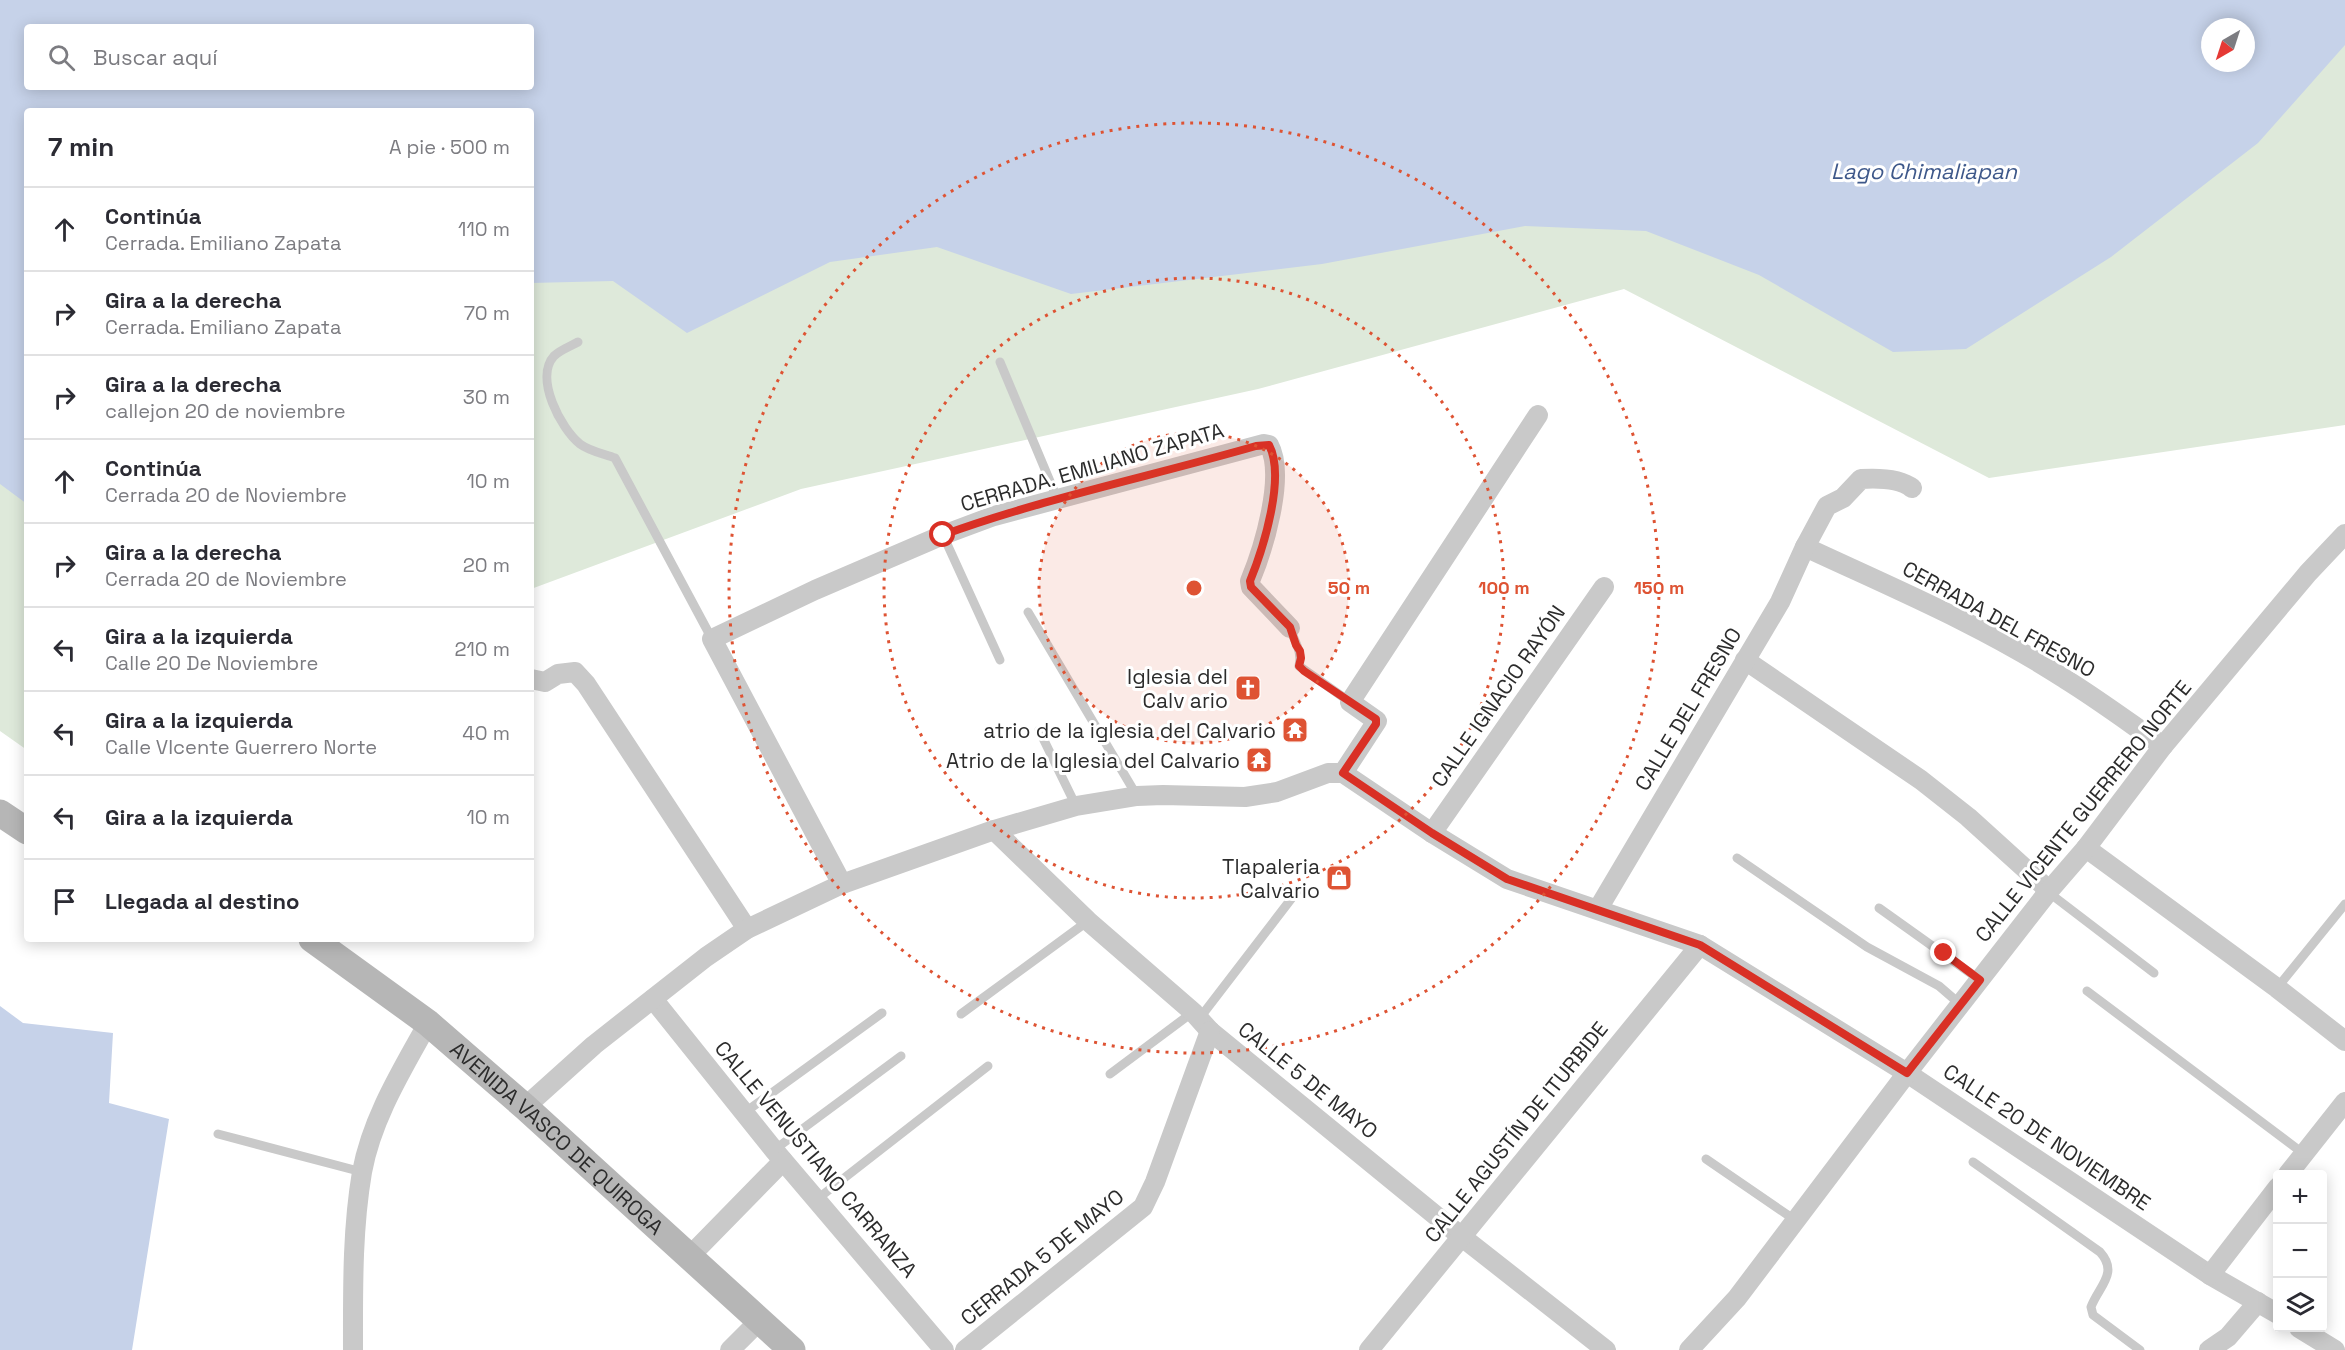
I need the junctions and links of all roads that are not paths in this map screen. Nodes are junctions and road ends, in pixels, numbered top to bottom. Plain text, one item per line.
1 (578, 342) dead end
2 (1000, 363) dead end
3 (1538, 415) dead end
4 (1912, 488) dead end
5 (1057, 498) junction
6 (2345, 534) edge
7 (943, 535) junction
8 (1809, 539) junction
9 (1604, 587) dead end
10 (1028, 612) dead end
11 (1290, 627) joint
12 (712, 639) junction
13 (1000, 660) dead end
14 (1745, 660) junction
15 (534, 680) edge
16 (1350, 702) junction
17 (1039, 730) dead end
18 (2163, 746) junction
19 (1343, 773) junction
20 (1137, 796) junction
21 (1076, 806) junction
22 (0, 813) edge
23 (24, 829) edge
24 (994, 830) junction
25 (1432, 833) junction
26 (2086, 848) junction
27 (1737, 858) dead end
28 (842, 884) junction
29 (1298, 890) dead end
30 (2048, 892) junction
31 (2345, 904) edge
32 (1879, 908) dead end
33 (1598, 909) junction
34 (1088, 921) junction
35 (747, 929) junction
36 (316, 942) edge
37 (1700, 945) junction
38 (2154, 974) dead end
39 (1980, 980) junction
40 (2277, 988) junction
41 (2087, 991) dead end
42 (653, 999) junction
43 (1961, 1005) junction
44 (882, 1012) dead end
45 (962, 1014) dead end
46 (1201, 1021) junction
47 (428, 1023) junction
48 (2345, 1041) edge
49 (901, 1056) dead end
50 (988, 1066) dead end
51 (1907, 1073) junction
52 (1110, 1074) dead end
53 (2345, 1102) edge
54 (525, 1107) junction
55 (744, 1113) junction
56 (218, 1134) dead end
57 (2304, 1154) junction
58 (778, 1156) junction
59 (1706, 1159) dead end
60 (1973, 1162) dead end
61 (2291, 1170) edge
62 (363, 1172) junction
63 (2273, 1192) edge
64 (816, 1200) junction
65 (1796, 1220) junction
66 (1461, 1237) junction
67 (690, 1256) junction
68 (2210, 1275) junction
69 (2258, 1302) junction
70 (2273, 1311) edge
71 (759, 1321) junction
72 (2306, 1332) edge
73 (353, 1350) edge
74 (730, 1350) edge
75 (792, 1350) edge
76 (944, 1350) edge
77 (965, 1350) edge
78 (1369, 1350) edge
79 (1606, 1350) edge
80 (1689, 1350) edge
81 (2140, 1350) edge
82 (2209, 1350) edge
83 (2335, 1350) edge

1 - 12 lane
2 - 5 lane
3 - 16 street
4 - 8 street, CALLE DEL FRESNO
5 - 7 street, CERRADA. EMILIANO ZAPATA
5 - 11 street, CERRADA. EMILIANO ZAPATA
6 - 18 street, CALLE VICENTE GUERRERO NORTE
7 - 12 street, CERRADA. EMILIANO ZAPATA
7 - 13 lane
8 - 14 street, CALLE DEL FRESNO
8 - 18 street, CERRADA DEL FRESNO
9 - 25 street, CALLE IGNACIO RAYÓN
10 - 20 lane
11 - 16 lane
12 - 28 street
14 - 30 street
14 - 33 street, CALLE DEL FRESNO
15 - 35 street
16 - 19 street
17 - 21 lane
18 - 26 street, CALLE VICENTE GUERRERO NORTE
19 - 20 street
19 - 25 street, CALLE 20 DE NOVIEMBRE
20 - 21 street
21 - 24 street
22 - 23 street
24 - 28 street
24 - 34 street, CALLE 5 DE MAYO
25 - 33 street, CALLE 20 DE NOVIEMBRE
26 - 30 street, CALLE VICENTE GUERRERO NORTE
26 - 40 street
27 - 43 lane
28 - 35 street
29 - 46 lane
30 - 38 lane
30 - 39 street, CALLE VICENTE GUERRERO NORTE
31 - 40 lane
32 - 39 lane
33 - 37 street, CALLE 20 DE NOVIEMBRE
34 - 45 lane
34 - 46 street, CALLE 5 DE MAYO
35 - 42 street
36 - 47 street, AVENIDA VASCO DE QUIROGA
37 - 51 street, CALLE 20 DE NOVIEMBRE
37 - 66 street, CALLE AGUSTÍN DE ITURBIDE
39 - 43 street, CALLE VICENTE GUERRERO NORTE
40 - 48 street
41 - 57 lane
42 - 54 street
42 - 55 street, CALLE VENUSTIANO CARRANZA
43 - 51 street, CALLE VICENTE GUERRERO NORTE
44 - 55 lane
46 - 52 lane
46 - 66 street, CALLE 5 DE MAYO
46 - 77 street, CERRADA 5 DE MAYO
47 - 54 street, AVENIDA VASCO DE QUIROGA
47 - 62 street
49 - 58 lane
50 - 64 lane
51 - 65 street, CALLE VICENTE GUERRERO NORTE
51 - 68 street, CALLE 20 DE NOVIEMBRE
53 - 57 street
54 - 67 street, AVENIDA VASCO DE QUIROGA
55 - 58 street, CALLE VENUSTIANO CARRANZA
56 - 62 lane
57 - 61 street
58 - 64 street, CALLE VENUSTIANO CARRANZA
58 - 67 street
59 - 65 lane
60 - 81 lane
62 - 73 street
63 - 68 street
64 - 76 street, CALLE VENUSTIANO CARRANZA
65 - 80 street, CALLE VICENTE GUERRERO NORTE
66 - 78 street, CALLE AGUSTÍN DE ITURBIDE
66 - 79 street, CALLE 5 DE MAYO
67 - 71 street, AVENIDA VASCO DE QUIROGA
68 - 69 street, CALLE 20 DE NOVIEMBRE
69 - 70 street, CALLE 20 DE NOVIEMBRE
69 - 82 street
71 - 74 street
71 - 75 street, AVENIDA VASCO DE QUIROGA
72 - 83 street

